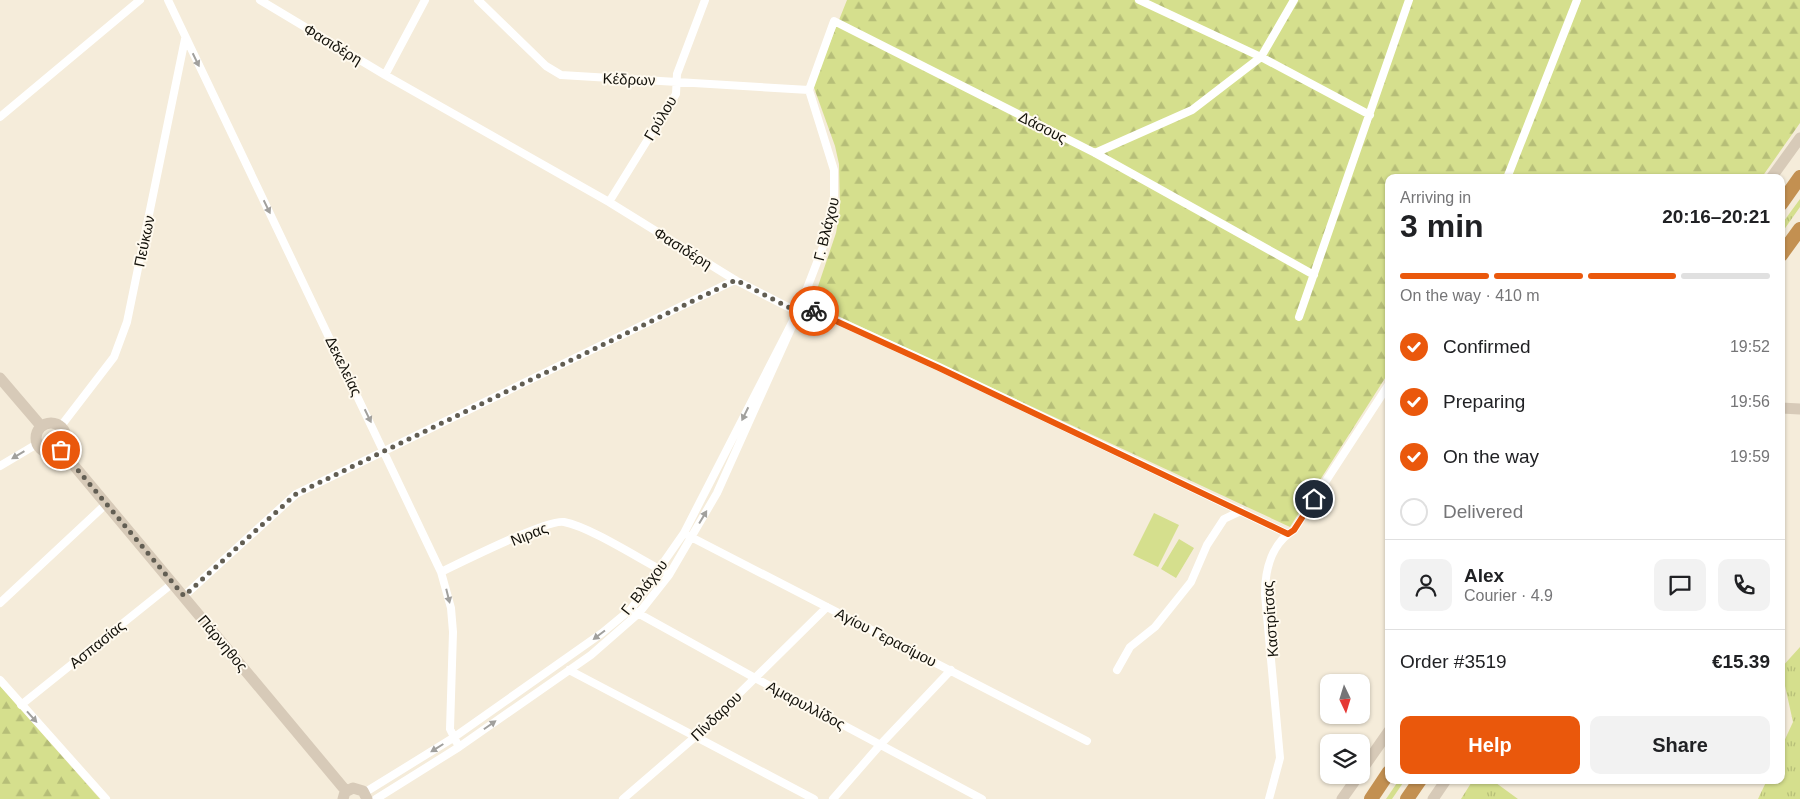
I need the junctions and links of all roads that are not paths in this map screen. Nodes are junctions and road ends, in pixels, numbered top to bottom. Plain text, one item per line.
1 (140, 0) edge
2 (168, 0) edge
3 (260, 0) edge
4 (425, 0) edge
5 (478, 0) edge
6 (705, 0) edge
7 (1138, 0) edge
8 (1294, 0) edge
9 (1409, 0) edge
10 (1577, 0) edge
11 (186, 39) junction
12 (1261, 57) junction
13 (386, 75) junction
14 (677, 81) junction
15 (809, 90) junction
16 (1370, 115) junction
17 (0, 117) edge
18 (1800, 138) edge
19 (1095, 153) junction
20 (1510, 174) edge
21 (1774, 174) edge
22 (1800, 177) edge
23 (1785, 198) edge
24 (609, 202) junction
25 (1800, 229) edge
26 (1785, 250) edge
27 (1314, 275) junction
28 (736, 280) junction
29 (799, 308) junction
30 (1299, 317) dead end
31 (0, 378) edge
32 (1385, 390) edge
33 (1785, 408) edge
34 (1800, 409) edge
35 (41, 426) junction
36 (61, 426) junction
37 (36, 444) junction
38 (61, 450) junction
39 (384, 450) junction
40 (0, 466) edge
41 (106, 504) junction
42 (1241, 511) junction
43 (1288, 534) junction
44 (688, 535) junction
45 (659, 569) junction
46 (441, 572) junction
47 (669, 575) junction
48 (173, 583) junction
49 (184, 596) junction
50 (0, 603) edge
51 (827, 607) junction
52 (635, 611) junction
53 (569, 670) junction
54 (951, 670) junction
55 (1117, 670) dead end
56 (755, 678) junction
57 (0, 680) edge
58 (21, 705) junction
59 (695, 736) junction
60 (1385, 737) edge
61 (454, 738) junction
62 (1087, 741) dead end
63 (880, 745) junction
64 (459, 747) junction
65 (1370, 758) edge
66 (1385, 778) edge
67 (1352, 784) edge
68 (1417, 784) edge
69 (1443, 784) edge
70 (344, 795) edge
71 (365, 796) edge
72 (106, 799) edge
73 (376, 799) edge
74 (623, 799) edge
75 (814, 799) edge
76 (834, 799) edge
77 (982, 799) edge
78 (1268, 799) edge
79 (1342, 799) edge
80 (1371, 799) edge
81 (1407, 799) edge
82 (1433, 799) edge

1 - 17 street
2 - 11 street, Δεκελείας
3 - 13 street, Φασιδέρη
4 - 13 street
5 - 14 street, Κέδρων
6 - 14 street, Γρύλου
7 - 12 street
8 - 12 street
9 - 16 street
10 - 20 street
11 - 36 street, Πεύκων
11 -> 39 street, Δεκελείας
12 - 16 street
12 - 19 street
13 - 24 street, Φασιδέρη
14 - 15 street, Κέδρων
14 - 24 street, Γρύλου
15 - 19 street, Δάσους
15 - 29 street, Γ. Βλάχου
16 - 27 street
18 - 21 street
19 - 27 street, Δάσους
22 - 23 highway
24 - 28 street, Φασιδέρη
25 - 26 highway
27 - 30 street
28 - 29 street, Φασιδέρη
28 - 39 street
29 - 42 street, Φασιδέρη
29 - 44 street, Γ. Βλάχου
31 - 35 street
32 - 43 street, Καστρίτσας
33 - 34 street
35 - 36 street
35 - 37 street
36 - 38 street
37 - 38 street
37 -> 40 street
38 - 41 street, Πάρνηθος
39 - 46 street, Δεκελείας
39 - 49 street
41 - 48 street, Πάρνηθος
41 - 50 street
42 - 43 street, Φασιδέρη
42 - 55 street
43 - 78 street, Καστρίτσας
44 - 45 street, Γ. Βλάχου
44 - 47 street, Γ. Βλάχου
44 - 51 street, Αγίου Γερασίμου
45 - 46 street, Νιρας
45 - 47 street, Νιρας
45 - 52 street, Γ. Βλάχου
46 -> 61 street, Δεκελείας
47 - 52 street, Γ. Βλάχου
48 - 49 street, Πάρνηθος
48 - 58 street, Ασπασίας
49 - 70 street, Πάρνηθος
51 - 54 street, Αγίου Γερασίμου
51 - 56 street, Πίνδαρου
52 - 53 street, Γ. Βλάχου
52 - 56 street, Αμαρυλλίδος
52 -> 61 street, Γ. Βλάχου
53 - 59 street
64 -> 53 street, Γ. Βλάχου
54 - 62 street, Αγίου Γερασίμου
54 - 63 street
56 - 59 street, Πίνδαρου
56 - 63 street, Αμαρυλλίδος
57 - 58 street
58 -> 72 street
59 - 74 street, Πίνδαρου
59 - 75 street
60 - 65 street
61 - 64 street, Δεκελείας
61 -> 71 street, Γ. Βλάχου
63 - 76 street
63 - 77 street, Αμαρυλλίδος
64 - 73 street, Γ. Βλάχου
66 - 80 highway
67 - 79 street
68 - 81 highway
69 - 82 street
70 - 71 street

